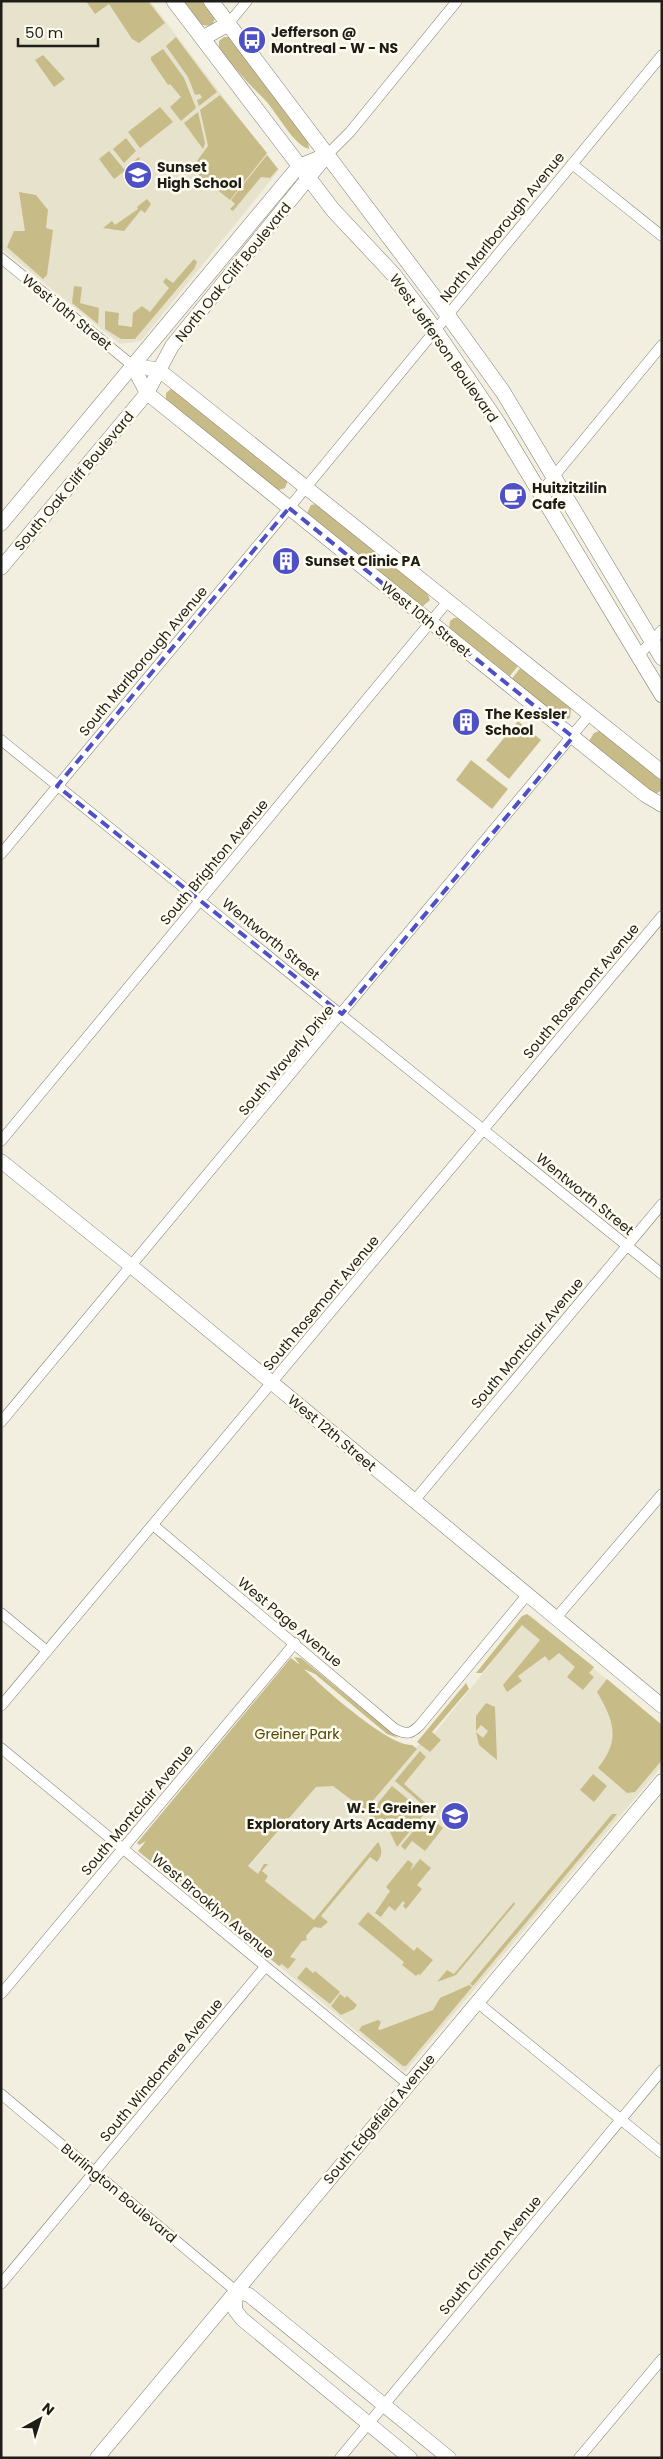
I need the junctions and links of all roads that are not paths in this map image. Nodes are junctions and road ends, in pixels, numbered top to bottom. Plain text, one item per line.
1 (174, 1) edge
2 (210, 1) edge
3 (247, 1) edge
4 (457, 1) edge
5 (228, 24) junction
6 (202, 38) junction
7 (662, 55) edge
8 (327, 155) junction
9 (572, 164) junction
10 (299, 166) junction
11 (309, 179) junction
12 (662, 236) edge
13 (1, 258) edge
14 (448, 315) junction
15 (435, 331) junction
16 (662, 345) edge
17 (132, 365) junction
18 (159, 370) junction
19 (148, 394) junction
20 (554, 475) junction
21 (307, 487) junction
22 (541, 492) junction
23 (289, 508) junction
24 (1, 524) edge
25 (1, 568) edge
26 (448, 601) junction
27 (431, 623) junction
28 (657, 635) edge
29 (639, 656) junction
30 (662, 658) edge
31 (662, 695) edge
32 (590, 714) junction
33 (573, 737) junction
34 (1, 740) edge
35 (662, 772) edge
36 (58, 786) junction
37 (662, 805) edge
38 (1, 854) edge
39 (200, 900) junction
40 (662, 916) edge
41 (342, 1014) junction
42 (483, 1129) junction
43 (1, 1141) edge
44 (1, 1161) edge
45 (662, 1204) edge
46 (627, 1246) junction
47 (130, 1265) junction
48 (662, 1274) edge
49 (272, 1383) junction
50 (1, 1422) edge
51 (662, 1494) edge
52 (414, 1501) junction
53 (153, 1525) junction
54 (527, 1596) junction
55 (1, 1613) edge
56 (556, 1618) junction
57 (295, 1643) junction
58 (47, 1651) junction
59 (1, 1706) edge
60 (662, 1706) edge
61 (1, 1748) edge
62 (662, 1782) edge
63 (123, 1848) junction
64 (265, 1967) junction
65 (1, 1994) edge
66 (478, 2003) junction
67 (662, 2070) edge
68 (408, 2084) junction
69 (1, 2094) edge
70 (620, 2119) junction
71 (662, 2153) edge
72 (94, 2172) junction
73 (1, 2284) edge
74 (236, 2291) junction
75 (662, 2359) edge
76 (384, 2404) junction
77 (368, 2423) junction
78 (97, 2458) edge
79 (340, 2458) edge
80 (410, 2458) edge
81 (449, 2458) edge
82 (579, 2458) edge

1 - 6 main road, West Jefferson Boulevard
2 - 5 main road, West Jefferson Boulevard
3 - 5 street
4 - 8 street, North Oak Cliff Boulevard
5 - 6 main road
5 - 8 main road, West Jefferson Boulevard
6 - 10 main road, West Jefferson Boulevard
7 - 9 street, North Marlborough Avenue
8 - 10 street, North Oak Cliff Boulevard
8 - 11 street, North Oak Cliff Boulevard
8 - 14 main road, West Jefferson Boulevard
9 - 12 street
9 - 14 street, North Marlborough Avenue
10 - 11 main road, West Jefferson Boulevard
10 - 17 street, North Oak Cliff Boulevard
11 - 15 main road, West Jefferson Boulevard
11 - 18 street, North Oak Cliff Boulevard
13 - 17 street, West 10th Street
14 - 15 street, North Marlborough Avenue
14 - 20 main road, West Jefferson Boulevard
15 - 21 street, North Marlborough Avenue
15 - 22 main road, West Jefferson Boulevard
16 - 20 street
17 - 18 street, West 10th Street
17 - 19 street, West 10th Street
17 - 24 street, South Oak Cliff Boulevard
18 - 19 street, North Oak Cliff Boulevard
18 - 21 street, West 10th Street
19 - 23 street, West 10th Street
19 - 25 street, South Oak Cliff Boulevard
20 - 22 street
20 - 28 main road, West Jefferson Boulevard
21 - 23 street, South Marlborough Avenue
21 - 26 street, West 10th Street
22 - 29 main road, West Jefferson Boulevard
23 - 27 street, West 10th Street
23 - 36 street, South Marlborough Avenue
26 - 27 street, South Brighton Avenue
26 - 32 street, West 10th Street
27 - 33 street, West 10th Street
27 - 39 street, South Brighton Avenue
28 - 29 street
28 - 30 main road, West Jefferson Boulevard
29 - 31 main road, West Jefferson Boulevard
32 - 33 street, South Waverly Drive
32 - 35 street, West 10th Street
33 - 37 street, West 10th Street
33 - 41 street, South Waverly Drive
34 - 36 street, Wentworth Street
36 - 38 street, South Marlborough Avenue
36 - 39 street, Wentworth Street
39 - 41 street, Wentworth Street
39 - 43 street, South Brighton Avenue
40 - 42 street, South Rosemont Avenue
41 - 42 street, Wentworth Street
41 - 47 street, South Waverly Drive
42 - 46 street, Wentworth Street
42 - 49 street, South Rosemont Avenue
44 - 47 street, West 12th Street
45 - 46 street, South Montclair Avenue
46 - 48 street, Wentworth Street
46 - 52 street, South Montclair Avenue
47 - 49 street, West 12th Street
47 - 50 street, South Waverly Drive
49 - 52 street, West 12th Street
49 - 53 street, South Rosemont Avenue
51 - 56 street
52 - 54 street, West 12th Street
53 - 57 street, West Page Avenue
53 - 58 street, South Rosemont Avenue
54 - 56 street, West 12th Street
54 - 57 street, West Page Avenue
55 - 58 street
56 - 60 street, West 12th Street
57 - 63 street, South Montclair Avenue
58 - 59 street, South Rosemont Avenue
61 - 63 street, West Brooklyn Avenue
62 - 66 street, South Edgefield Avenue
63 - 64 street, West Brooklyn Avenue
63 - 65 street, South Montclair Avenue
64 - 68 street, West Brooklyn Avenue
64 - 72 street, South Windomere Avenue
66 - 68 street, South Edgefield Avenue
66 - 70 street
67 - 70 street, South Clinton Avenue
68 - 74 street, South Edgefield Avenue
69 - 72 street, Burlington Boulevard
70 - 71 street
70 - 76 street, South Clinton Avenue
72 - 73 street, South Windomere Avenue
72 - 74 street, Burlington Boulevard
74 - 76 street, Burlington Boulevard
74 - 77 street
74 - 78 street, South Edgefield Avenue
75 - 82 street
76 - 77 street, South Clinton Avenue
76 - 81 street, Burlington Boulevard
77 - 79 street, South Clinton Avenue
77 - 80 street

